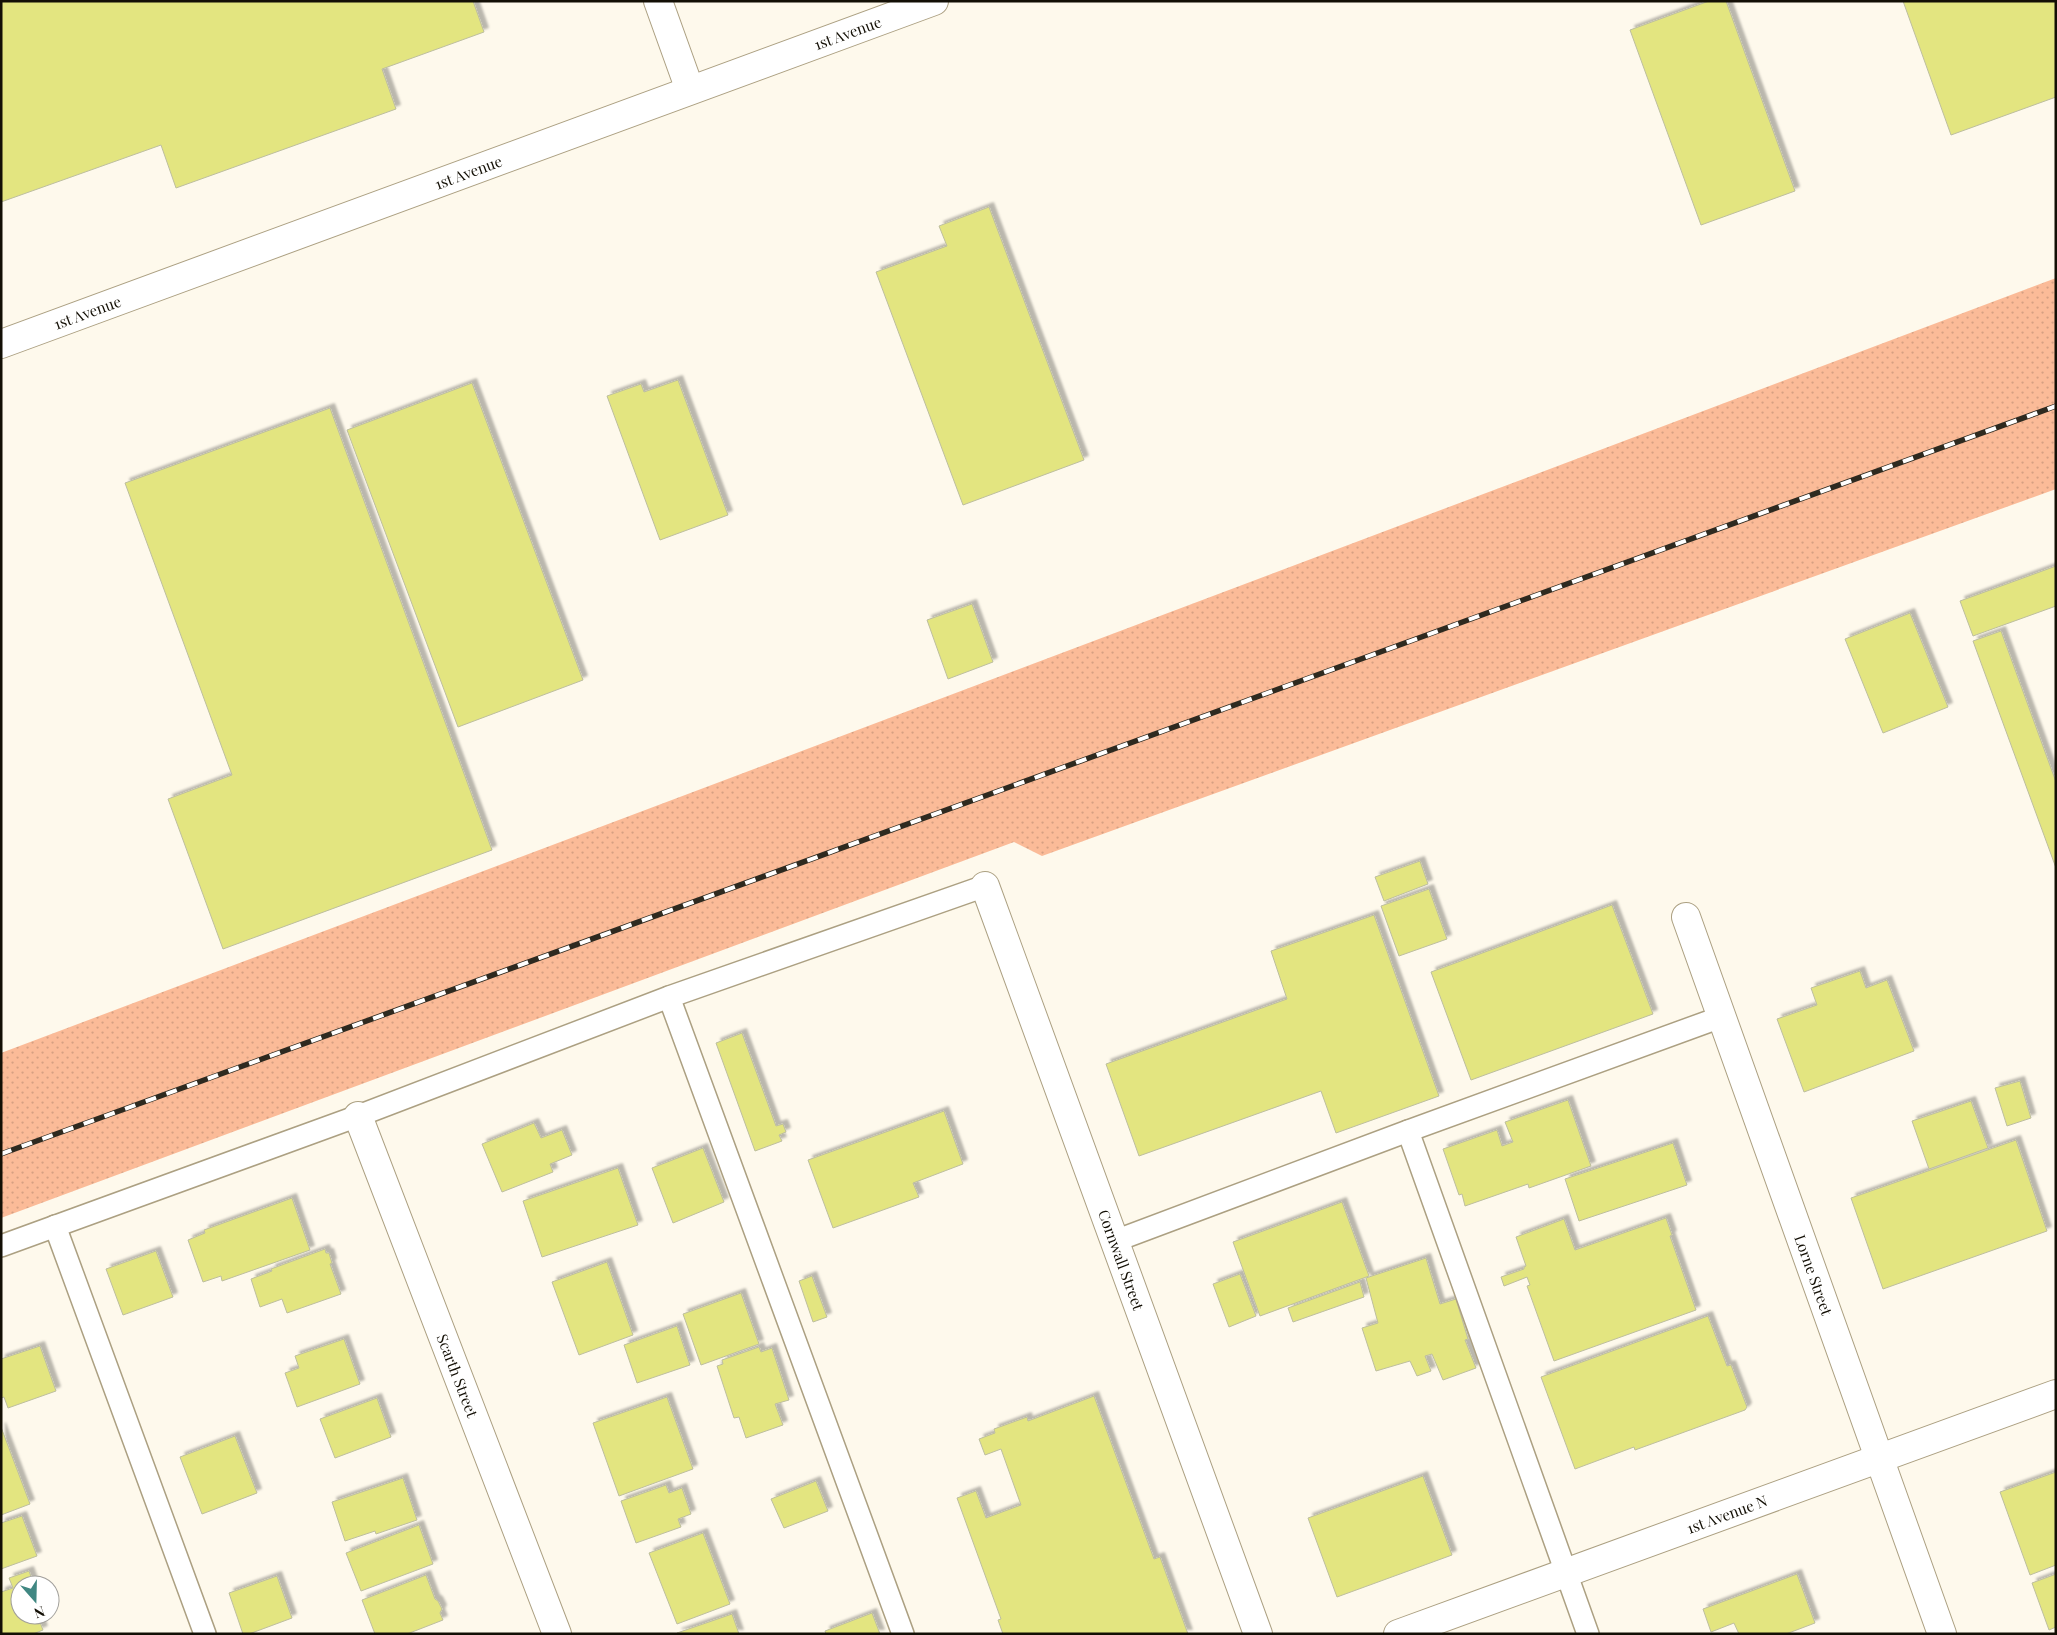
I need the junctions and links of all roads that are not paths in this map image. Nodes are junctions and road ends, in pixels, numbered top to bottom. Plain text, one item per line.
1 (658, 1) edge
2 (934, 1) edge
3 (690, 90) junction
4 (1, 344) edge
5 (985, 886) joint
6 (1686, 917) dead end
7 (669, 997) junction
8 (1721, 1017) junction
9 (358, 1116) junction
10 (1408, 1131) junction
11 (55, 1226) junction
12 (1115, 1242) junction
13 (1, 1246) edge
14 (2056, 1394) edge
15 (1879, 1459) junction
16 (1566, 1573) junction
17 (205, 1634) edge
18 (557, 1634) edge
19 (902, 1634) edge
20 (1258, 1634) edge
21 (1398, 1634) edge
22 (1588, 1634) edge
23 (1942, 1634) edge

1 - 3 street
2 - 3 street, 1st Avenue
3 - 4 street, 1st Avenue
5 - 7 lane
5 - 12 street, Cornwall Street
6 - 8 street, Lorne Street
7 - 9 lane
7 - 19 lane
8 - 10 lane
8 - 15 street, Lorne Street
9 - 11 lane
9 - 18 street, Scarth Street
10 - 12 lane
10 - 16 lane
11 - 13 lane
11 - 17 lane
12 - 20 street, Cornwall Street
14 - 15 street, 1st Avenue N
15 - 16 street, 1st Avenue N
15 - 23 street, Lorne Street
16 - 21 street, 1st Avenue N
16 - 22 lane

